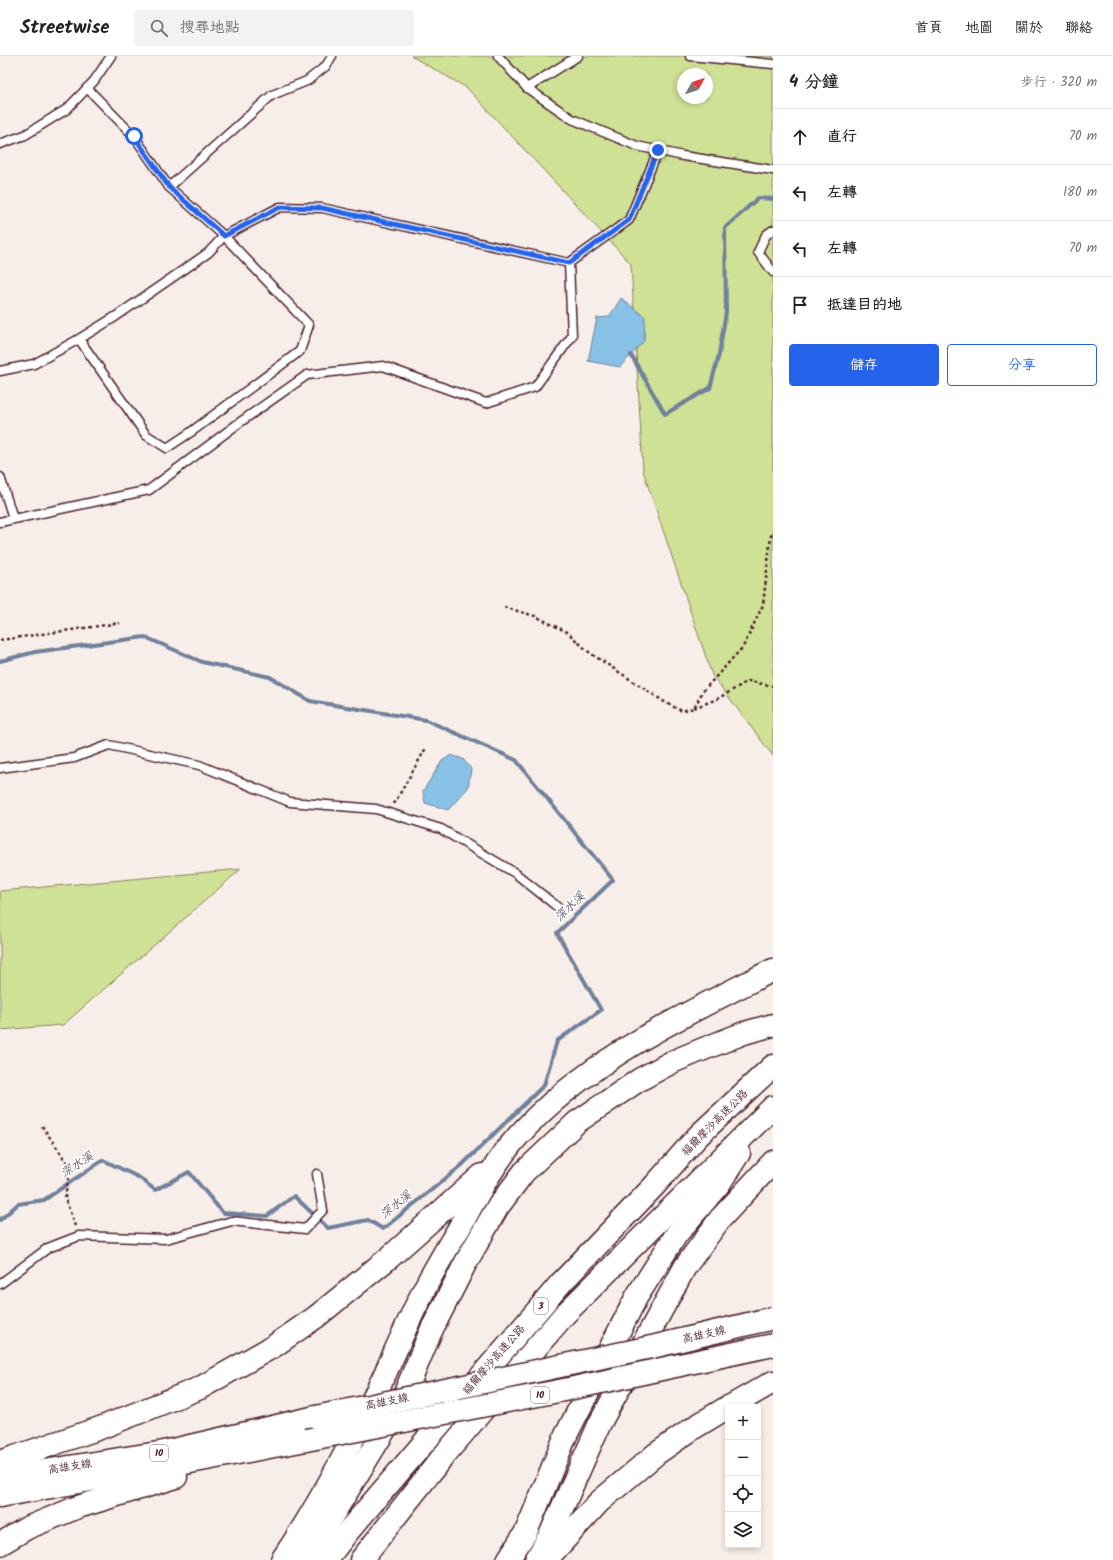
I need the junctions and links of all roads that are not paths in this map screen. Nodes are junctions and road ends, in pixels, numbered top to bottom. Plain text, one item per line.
1 (111, 56) edge
2 (332, 56) edge
3 (498, 56) edge
4 (578, 56) edge
5 (690, 56) edge
6 (773, 64) edge
7 (87, 88) junction
8 (527, 88) junction
9 (0, 144) edge
10 (658, 150) junction
11 (773, 170) edge
12 (169, 187) junction
13 (773, 230) edge
14 (224, 236) junction
15 (569, 263) junction
16 (773, 272) edge
17 (79, 339) junction
18 (0, 371) edge
19 (0, 479) edge
20 (13, 518) junction
21 (0, 522) edge
22 (0, 768) edge
23 (560, 909) dead end
24 (773, 970) edge
25 (773, 1025) edge
26 (773, 1066) edge
27 (767, 1113) edge
28 (497, 1162) junction
29 (773, 1162) edge
30 (317, 1174) dead end
31 (0, 1284) edge
32 (773, 1318) edge
33 (773, 1345) edge
34 (773, 1382) edge
35 (733, 1404) edge
36 (725, 1409) edge
37 (282, 1444) junction
38 (0, 1462) edge
39 (0, 1476) edge
40 (0, 1496) edge
41 (0, 1544) edge
42 (282, 1560) edge
43 (305, 1560) edge
44 (326, 1560) edge
45 (361, 1560) edge
46 (508, 1560) edge
47 (536, 1560) edge
48 (546, 1560) edge

1 - 7 lane
2 - 12 lane
3 - 8 lane
4 - 8 lane
5 - 6 lane
7 - 9 lane
7 - 12 lane
8 - 10 lane
10 - 11 lane
10 - 15 lane
12 - 14 lane
13 - 16 lane
14 - 15 lane
14 - 17 lane
14 - 17 lane
15 - 20 lane
17 - 18 lane
19 - 20 lane
20 - 21 lane
22 - 23 lane
24 - 28 highway
25 - 43 highway
26 - 44 highway, 福爾摩沙高速公路 / 3
27 - 45 highway, 3
27 - 46 highway
28 - 38 highway
28 - 42 highway
29 - 47 highway
30 - 31 lane
32 - 39 highway, 高雄支線 / 10, bridge
33 - 37 highway, 高雄支線 / 10, bridge
34 - 35 highway
36 - 48 highway
37 - 40 highway, 高雄支線 / 10
37 - 41 highway

